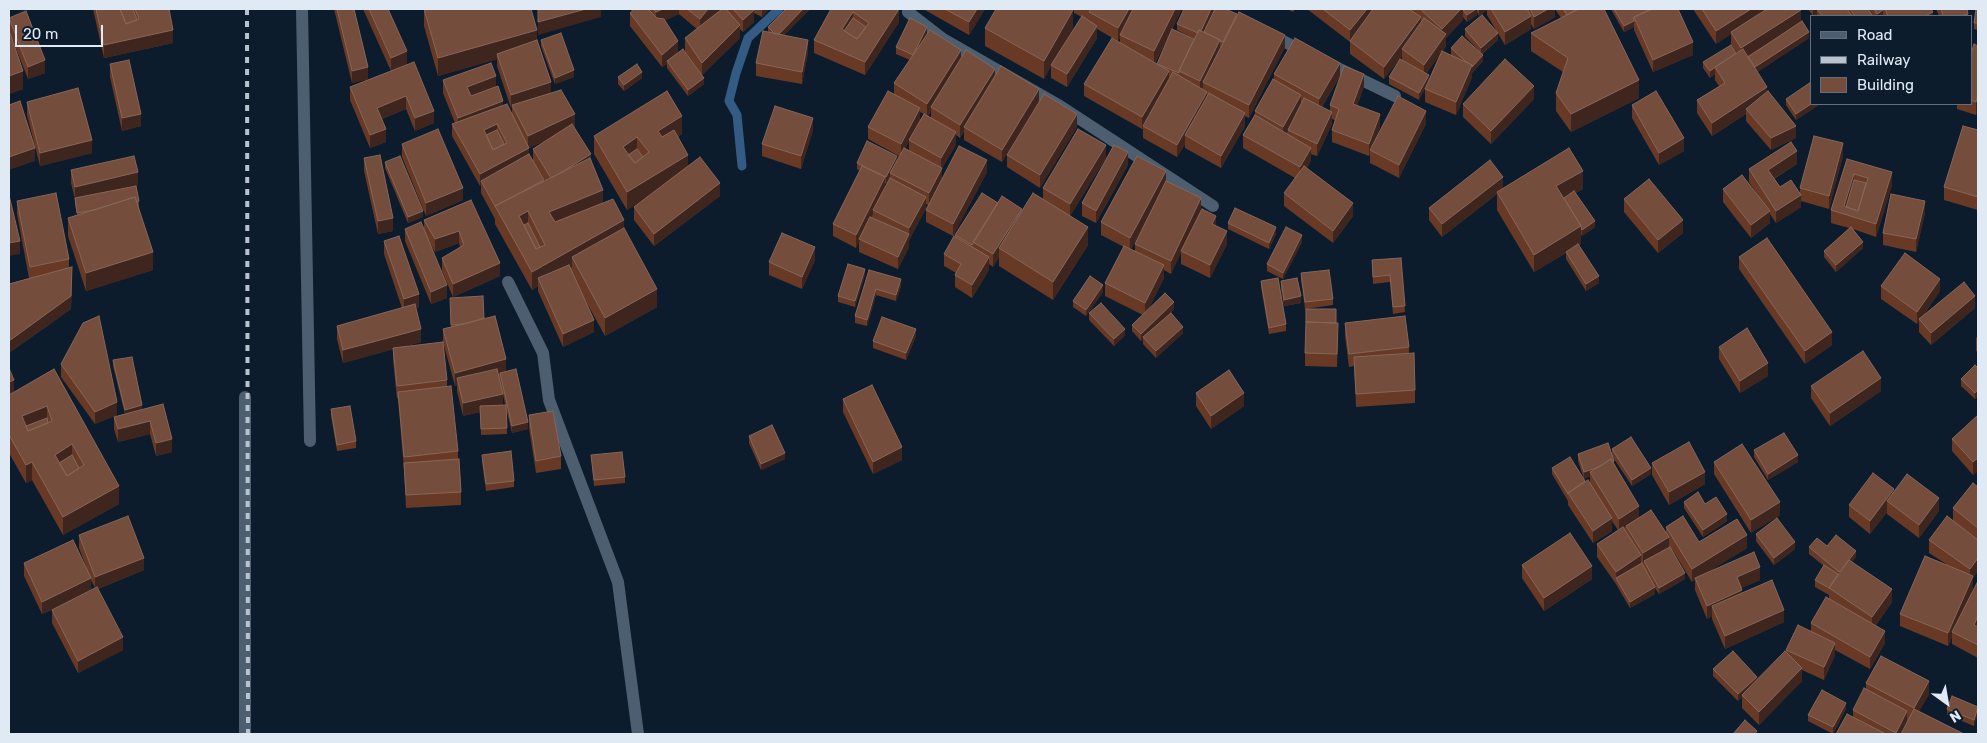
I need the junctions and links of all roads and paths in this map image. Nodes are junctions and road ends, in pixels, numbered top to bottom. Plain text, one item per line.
1 (302, 9) edge
2 (905, 10) edge
3 (1256, 27) edge
4 (1395, 96) dead end
5 (1214, 206) dead end
6 (508, 282) dead end
7 (246, 397) dead end
8 (310, 441) dead end
9 (245, 734) edge
10 (638, 734) edge

1 - 8 street
2 - 5 street
3 - 4 street
6 - 10 street
7 - 9 street

